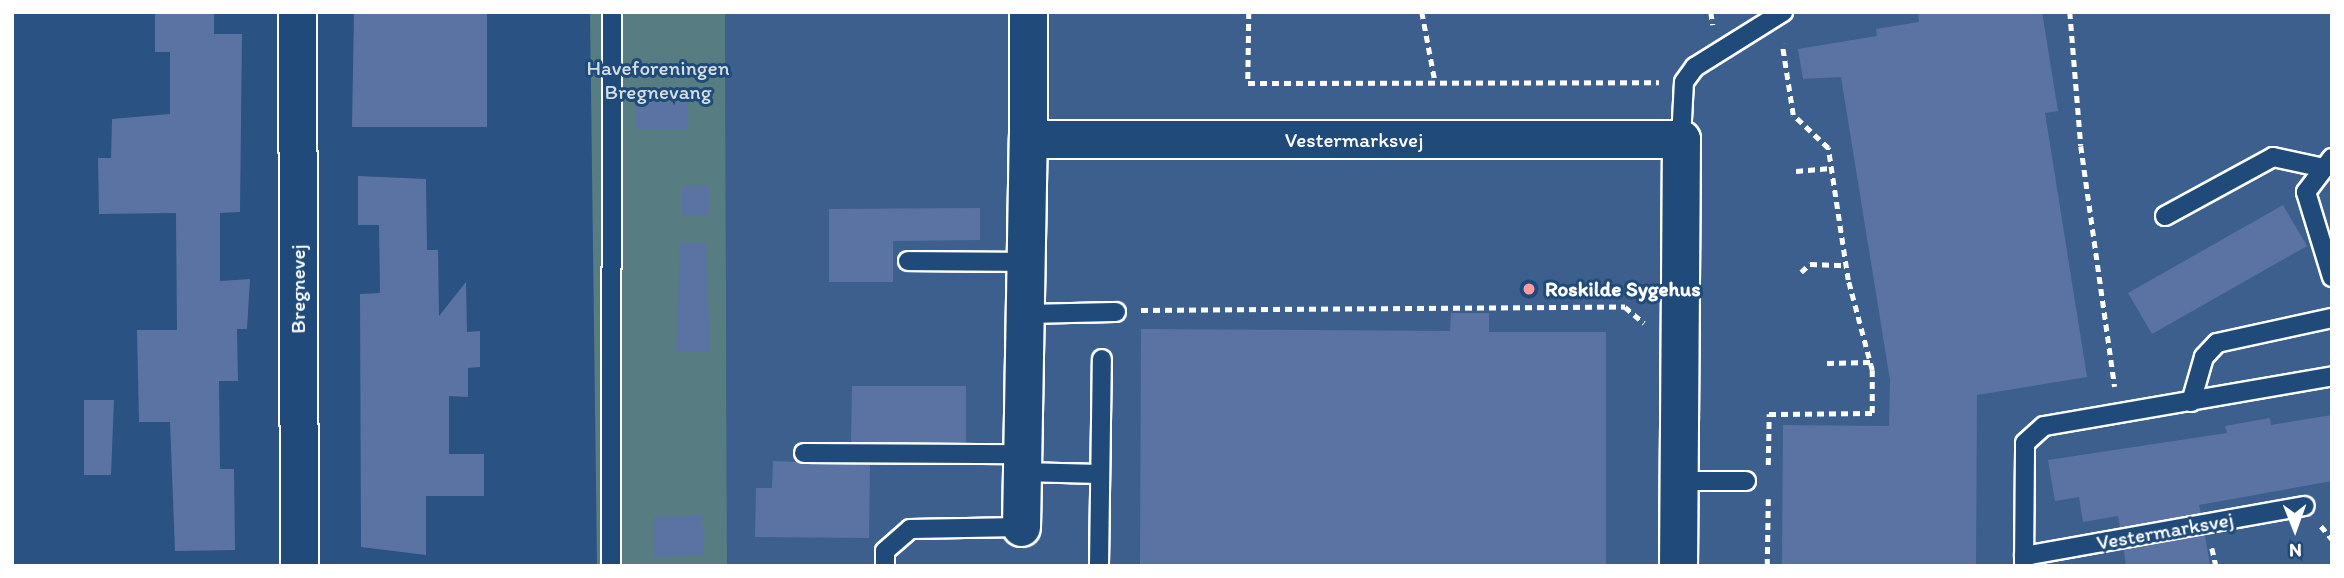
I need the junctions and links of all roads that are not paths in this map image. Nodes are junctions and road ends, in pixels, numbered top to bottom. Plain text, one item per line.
1 (297, 12) edge
2 (611, 12) edge
3 (1028, 12) edge
4 (1780, 14) edge
5 (1028, 139) junction
6 (1681, 139) junction
7 (2328, 163) edge
8 (2165, 216) dead end
9 (908, 261) dead end
10 (1026, 262) junction
11 (2332, 277) edge
12 (1116, 312) road end
13 (1026, 314) junction
14 (2332, 318) edge
15 (1102, 359) dead end
16 (2332, 376) edge
17 (2191, 402) junction
18 (804, 453) dead end
19 (1022, 463) junction
20 (1100, 474) junction
21 (1679, 481) junction
22 (1745, 481) dead end
23 (2305, 506) dead end
24 (1021, 527) joint
25 (2024, 561) edge
26 (1099, 565) edge
27 (299, 566) edge
28 (611, 566) edge
29 (885, 566) edge
30 (1678, 566) edge

1 - 27 street, Bregnevej
2 - 28 lane
3 - 5 street
4 - 6 lane
5 - 6 street, Vestermarksvej
5 - 10 street
6 - 21 street
7 - 8 lane
7 - 11 lane
9 - 10 lane
10 - 13 street
12 - 13 lane
13 - 19 street
14 - 17 lane
15 - 20 lane
16 - 17 lane, Vestermarksvej
17 - 25 lane, Vestermarksvej
18 - 19 lane
19 - 20 lane
19 - 24 street
20 - 26 lane
21 - 22 lane
21 - 30 street
23 - 25 lane, Vestermarksvej
24 - 29 lane

